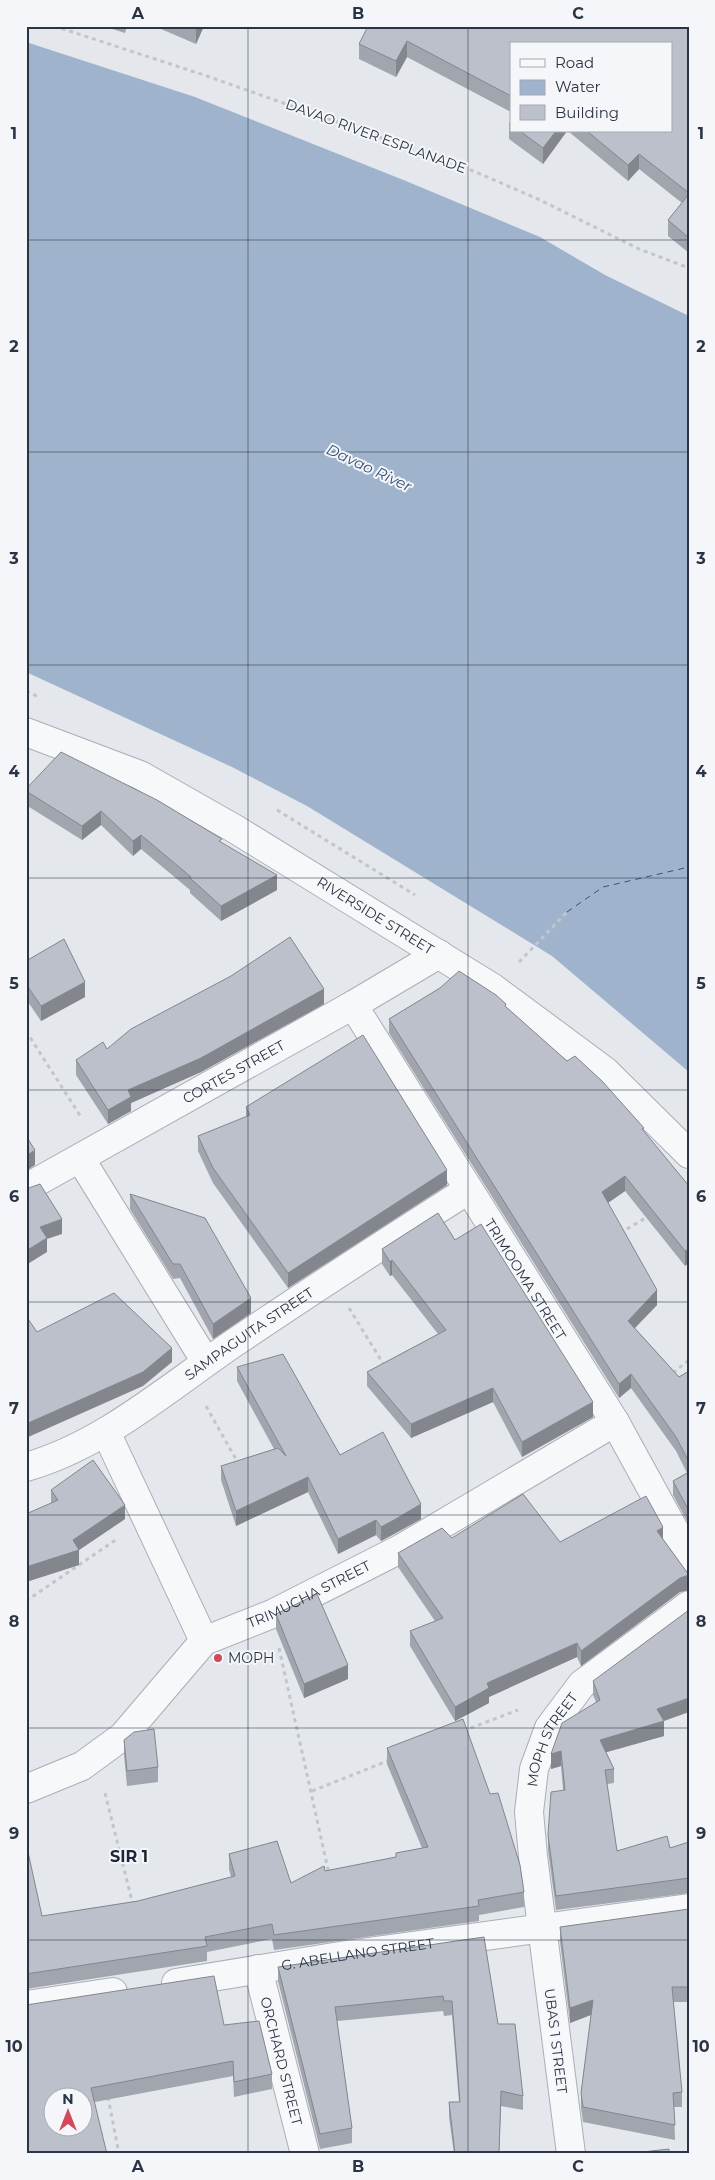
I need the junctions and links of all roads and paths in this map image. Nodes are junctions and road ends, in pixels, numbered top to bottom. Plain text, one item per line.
1 (54, 26) edge
2 (689, 268) edge
3 (26, 732) edge
4 (567, 912) dead end
5 (439, 954) junction
6 (520, 961) dead end
7 (353, 1005) junction
8 (26, 1032) edge
9 (90, 1152) junction
10 (689, 1154) edge
11 (26, 1188) edge
12 (468, 1190) junction
13 (656, 1213) edge
14 (614, 1237) edge
15 (329, 1278) junction
16 (689, 1360) edge
17 (384, 1365) edge
18 (198, 1369) junction
19 (667, 1379) edge
20 (615, 1422) junction
21 (106, 1432) junction
22 (238, 1463) edge
23 (26, 1466) edge
24 (146, 1518) junction
25 (689, 1557) edge
26 (26, 1601) edge
27 (689, 1605) edge
28 (272, 1614) junction
29 (204, 1641) junction
30 (527, 1706) dead end
31 (462, 1732) edge
32 (96, 1755) junction
33 (395, 1758) edge
34 (26, 1789) edge
35 (312, 1791) junction
36 (330, 1878) edge
37 (689, 1908) edge
38 (134, 1909) edge
39 (542, 1929) junction
40 (258, 1969) junction
41 (26, 2005) edge
42 (106, 2089) edge
43 (119, 2154) edge
44 (306, 2154) edge
45 (571, 2154) edge

1 - 2 path, DAVAO RIVER ESPLANADE
3 - 5 street, RIVERSIDE STREET
4 - 6 path
5 - 7 street, CORTES STREET
5 - 10 street, RIVERSIDE STREET
7 - 9 street, CORTES STREET
7 - 12 street, TRIMOOMA STREET
8 - 9 path
9 - 11 street, CORTES STREET
9 - 18 street
12 - 15 street, SAMPAGUITA STREET
12 - 20 street, TRIMOOMA STREET
13 - 14 path
15 - 17 path
15 - 18 street, SAMPAGUITA STREET
16 - 19 path
18 - 21 street, SAMPAGUITA STREET
18 - 22 path
20 - 25 street, TRIMOOMA STREET
20 - 28 street, TRIMUCHA STREET
21 - 23 street, SAMPAGUITA STREET
21 - 24 street
24 - 26 path
24 - 29 street
27 - 39 street, MOPH STREET
28 - 29 street, TRIMUCHA STREET
28 - 35 path
29 - 32 street, TRIMUCHA STREET
30 - 31 path
32 - 34 street, TRIMUCHA STREET
32 - 38 path
33 - 35 path
35 - 36 path
37 - 39 street, G. ABELLANO STREET
39 - 40 street, G. ABELLANO STREET
39 - 45 street, UBAS 1 STREET
40 - 41 street, G. ABELLANO STREET
40 - 44 street, ORCHARD STREET
42 - 43 path

